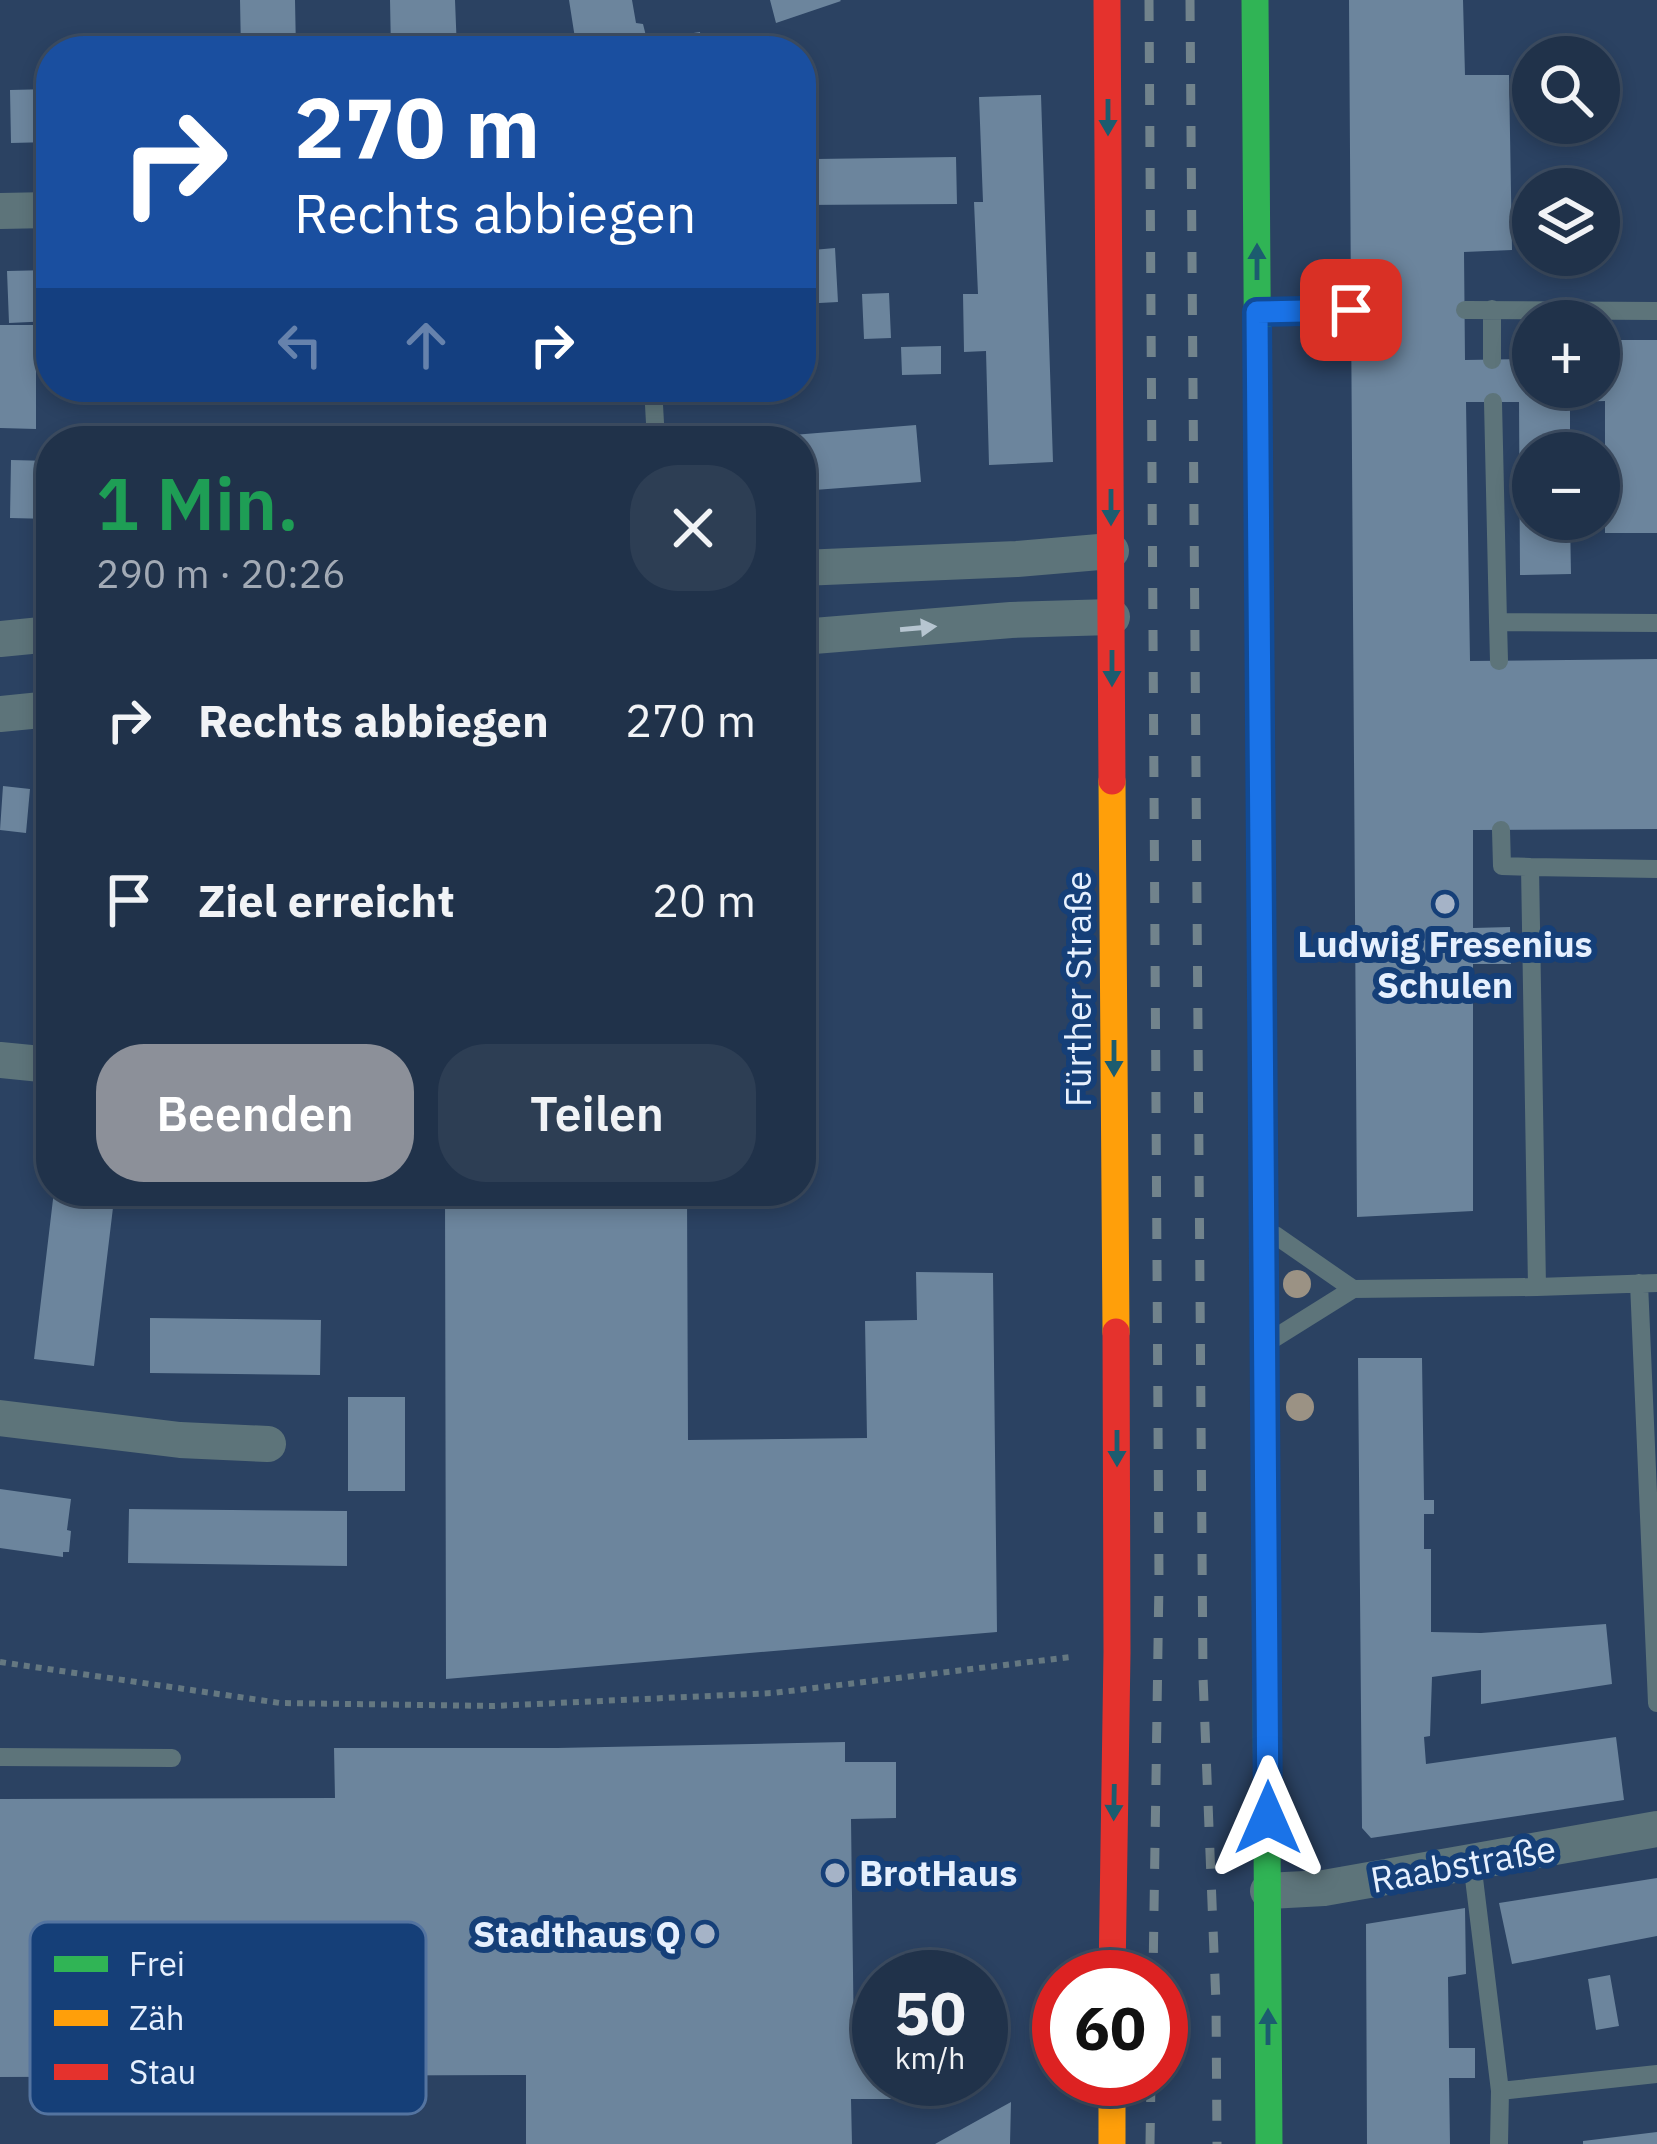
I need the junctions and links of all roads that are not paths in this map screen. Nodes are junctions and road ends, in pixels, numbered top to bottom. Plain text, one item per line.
1 (1107, 0) edge
2 (1255, 0) edge
3 (36, 210) edge
4 (0, 211) edge
5 (1492, 309) junction
6 (1351, 310) dead end
7 (1465, 310) dead end
8 (1657, 311) edge
9 (1257, 312) junction
10 (1492, 360) dead end
11 (1492, 402) dead end
12 (1112, 551) junction
13 (1017, 559) junction
14 (816, 567) edge
15 (1112, 617) junction
16 (1019, 620) junction
17 (1498, 622) junction
18 (1657, 622) edge
19 (36, 635) edge
20 (816, 636) edge
21 (0, 639) edge
22 (1499, 661) dead end
23 (36, 710) edge
24 (0, 714) edge
25 (1502, 830) dead end
26 (1530, 867) junction
27 (1657, 869) edge
28 (0, 1060) edge
29 (36, 1064) edge
30 (1263, 1227) junction
31 (1648, 1283) edge
32 (1537, 1287) junction
33 (1353, 1288) junction
34 (1264, 1345) junction
35 (0, 1418) edge
36 (268, 1444) dead end
37 (1657, 1703) edge
38 (0, 1756) edge
39 (172, 1758) dead end
40 (1657, 1829) edge
41 (1472, 1862) junction
42 (1268, 1891) junction
43 (1112, 1950) edge
44 (1657, 2074) edge
45 (1500, 2091) junction
46 (1112, 2106) edge
47 (1112, 2144) edge
48 (1269, 2144) edge
49 (1498, 2144) edge

1 -> 12 main road, Fürther Straße
9 -> 2 main road
3 - 4 street
5 - 7 lane
5 - 8 lane
5 - 10 lane
6 - 9 lane
9 - 30 main road
11 - 17 lane
12 - 13 street
12 - 15 main road, Fürther Straße
13 - 14 street
13 - 16 street
15 - 16 street
15 -> 43 main road, Fürther Straße
20 -> 16 street
17 - 18 lane
17 - 22 lane
19 - 21 street
23 - 24 street
25 - 26 lane
26 - 27 lane
26 - 32 lane
28 - 29 street
30 - 33 lane
30 - 34 main road
31 - 32 lane
31 - 37 lane
32 - 33 lane
33 - 34 lane
34 - 42 main road
35 - 36 street
38 - 39 lane
40 - 41 street, Raabstraße
41 - 42 street, Raabstraße
41 - 45 lane
48 -> 42 main road
44 - 45 lane
45 - 49 lane
46 - 47 main road

